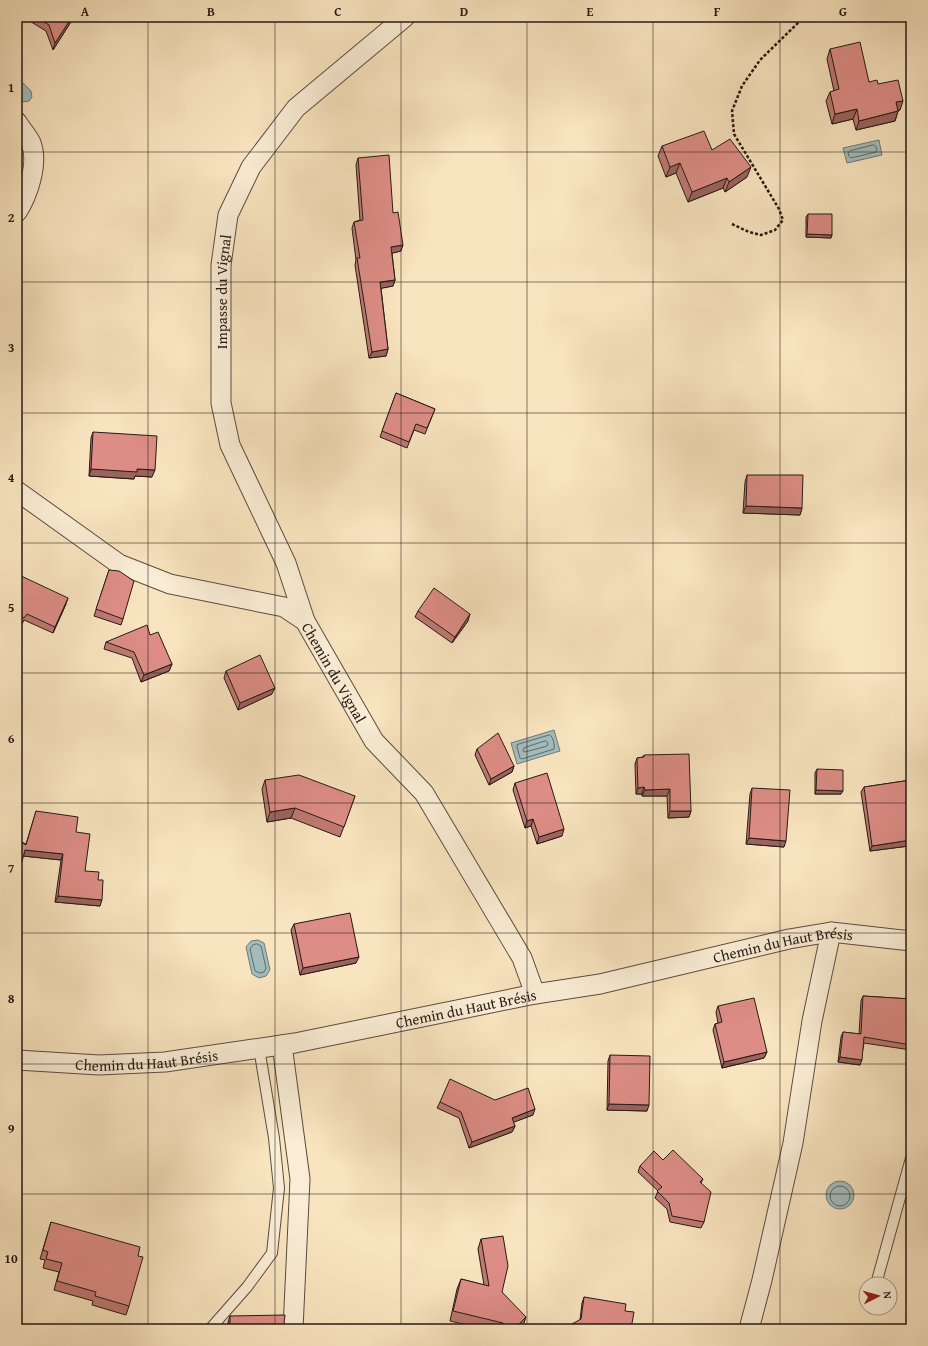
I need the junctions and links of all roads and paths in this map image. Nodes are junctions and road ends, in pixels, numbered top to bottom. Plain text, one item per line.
1 (405, 17) edge
2 (804, 17) edge
3 (17, 122) edge
4 (17, 212) edge
5 (732, 224) dead end
6 (17, 491) edge
7 (305, 621) junction
8 (831, 932) junction
9 (911, 941) edge
10 (535, 994) junction
11 (282, 1045) junction
12 (260, 1048) junction
13 (17, 1060) edge
14 (911, 1158) edge
15 (878, 1276) edge
16 (210, 1329) edge
17 (293, 1329) edge
18 (749, 1329) edge

1 - 7 street, Impasse du Vignal
2 - 5 path
3 - 4 street
6 - 7 street, Chemin du Vignal
7 - 10 street, Chemin du Vignal
8 - 9 street, Chemin du Haut Brésis
8 - 10 street, Chemin du Haut Brésis
8 - 18 street
10 - 11 street, Chemin du Haut Brésis
11 - 12 street, Chemin du Haut Brésis
11 - 17 street
12 - 13 street, Chemin du Haut Brésis
12 - 16 lane
14 - 15 lane

